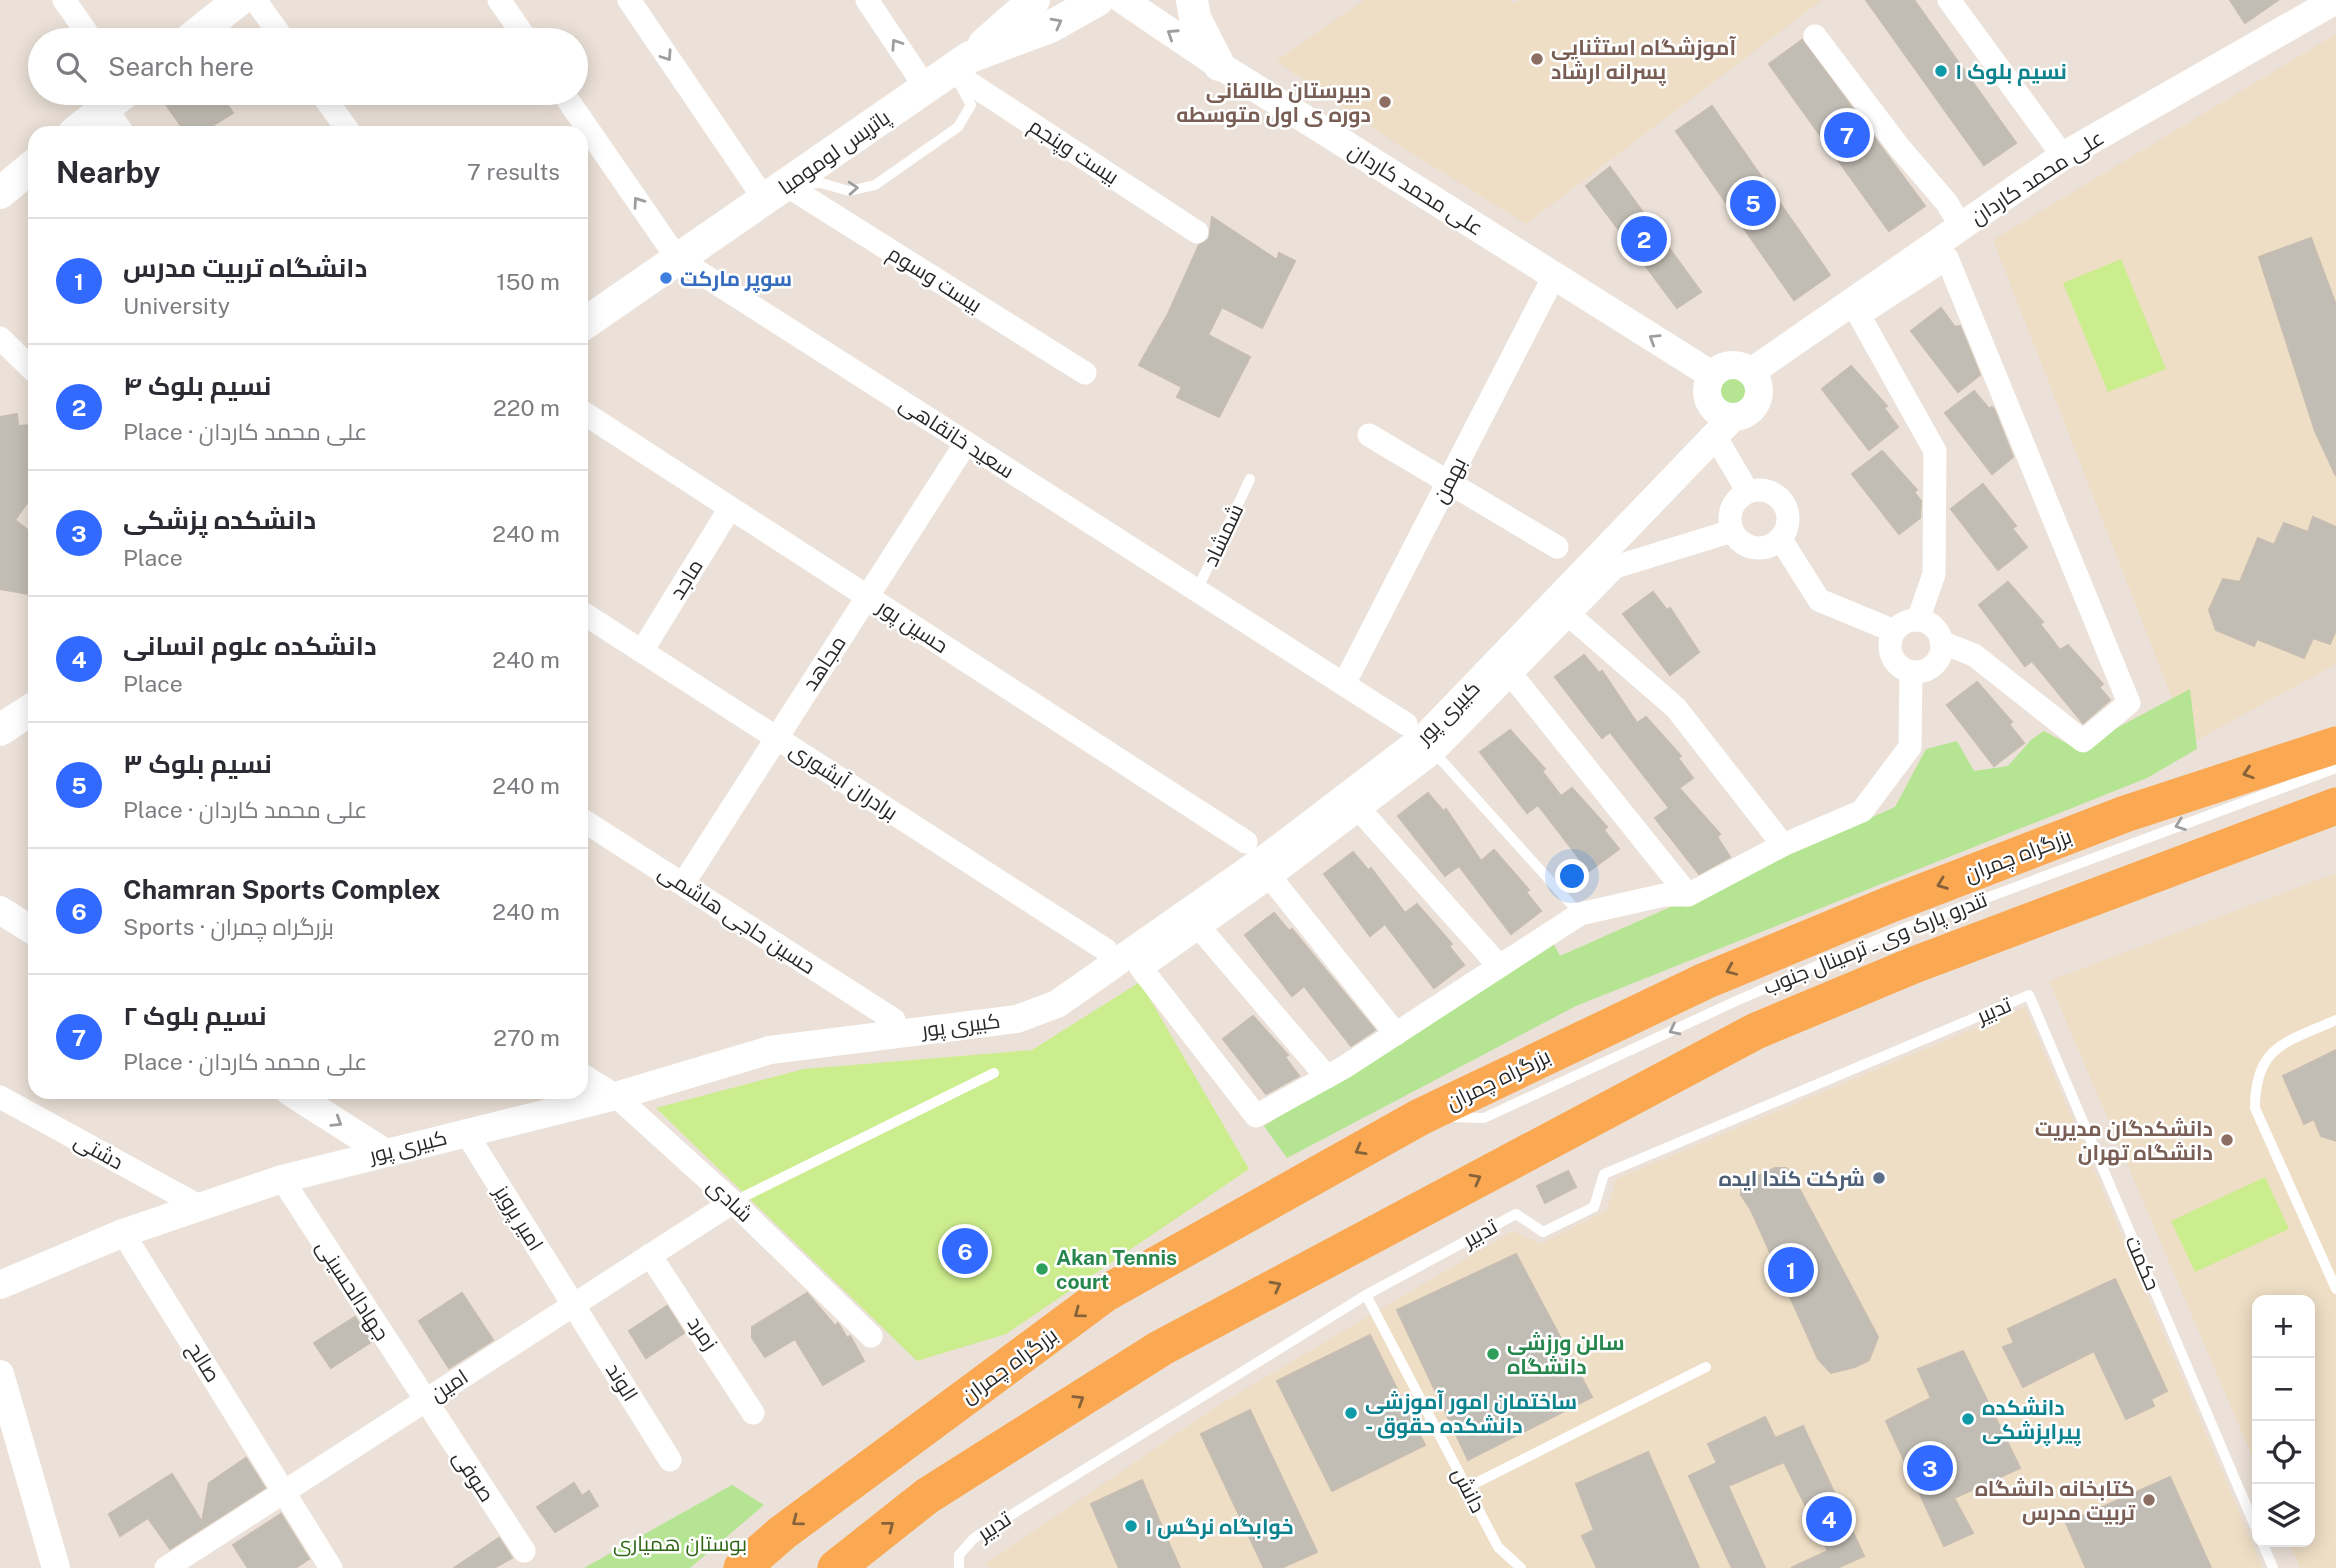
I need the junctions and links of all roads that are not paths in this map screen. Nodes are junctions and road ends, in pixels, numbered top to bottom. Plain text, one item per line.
1 (64, 0) edge
2 (239, 0) edge
3 (256, 0) edge
4 (499, 0) edge
5 (629, 0) edge
6 (867, 0) edge
7 (1034, 0) edge
8 (1098, 0) edge
9 (1123, 0) edge
10 (1192, 0) edge
11 (1949, 0) edge
12 (2336, 0) edge
13 (84, 28) edge
14 (204, 28) edge
15 (276, 28) edge
16 (519, 28) edge
17 (1815, 36) dead end
18 (1219, 65) junction
19 (949, 72) junction
20 (108, 105) edge
21 (115, 105) edge
22 (330, 105) edge
23 (571, 105) edge
24 (82, 126) edge
25 (121, 126) edge
26 (345, 126) edge
27 (586, 126) edge
28 (588, 129) edge
29 (2063, 156) junction
30 (776, 192) junction
31 (1961, 227) junction
32 (1196, 232) dead end
33 (677, 258) junction
34 (1554, 276) junction
35 (588, 321) edge
36 (0, 338) edge
37 (28, 365) edge
38 (1751, 372) junction
39 (1085, 373) dead end
40 (1712, 375) junction
41 (588, 416) edge
42 (1724, 427) junction
43 (1369, 435) dead end
44 (966, 443) junction
45 (1250, 479) dead end
46 (1449, 480) junction
47 (1748, 492) junction
48 (730, 508) junction
49 (1732, 531) junction
50 (1780, 538) junction
51 (1557, 547) dead end
52 (1197, 590) junction
53 (867, 597) junction
54 (1568, 614) junction
55 (588, 616) edge
56 (1918, 620) junction
57 (1894, 631) junction
58 (1941, 642) junction
59 (642, 651) junction
60 (1911, 672) junction
61 (1510, 673) junction
62 (1344, 684) junction
63 (28, 712) edge
64 (1406, 724) dead end
65 (0, 730) edge
66 (777, 738) junction
67 (2336, 745) edge
68 (1434, 752) junction
69 (2336, 768) edge
70 (2336, 806) edge
71 (1358, 808) junction
72 (588, 823) edge
73 (1246, 842) dead end
74 (1783, 845) junction
75 (1270, 877) junction
76 (682, 884) junction
77 (1688, 895) junction
78 (0, 910) edge
79 (1580, 914) junction
80 (1198, 926) junction
81 (28, 928) edge
82 (1106, 950) dead end
83 (1500, 966) junction
84 (2029, 995) joint
85 (894, 1020) dead end
86 (2336, 1020) edge
87 (1396, 1034) junction
88 (993, 1073) dead end
89 (1327, 1077) junction
90 (588, 1079) edge
91 (615, 1096) junction
92 (0, 1097) edge
93 (300, 1099) edge
94 (1420, 1117) junction
95 (465, 1131) junction
96 (384, 1152) junction
97 (282, 1179) junction
98 (733, 1202) junction
99 (199, 1206) junction
100 (123, 1233) junction
101 (650, 1255) junction
102 (0, 1285) edge
103 (2336, 1289) edge
104 (1366, 1295) junction
105 (573, 1305) junction
106 (871, 1336) dead end
107 (1706, 1367) dead end
108 (0, 1374) edge
109 (425, 1400) junction
110 (753, 1413) dead end
111 (670, 1460) dead end
112 (1468, 1487) junction
113 (284, 1492) junction
114 (2252, 1519) edge
115 (2264, 1547) edge
116 (524, 1551) dead end
117 (190, 1562) edge
118 (56, 1568) edge
119 (166, 1568) edge
120 (331, 1568) edge
121 (742, 1568) edge
122 (836, 1568) edge
123 (958, 1568) edge
124 (1521, 1568) edge
125 (2273, 1568) edge

1 - 13 street
2 - 14 main road
3 - 15 street
4 - 16 street
5 -> 30 street, بیست وسوم
19 -> 6 street
7 - 19 main road
19 -> 8 main road, پاتریس لومومبا
18 -> 9 street, علی محمد کاردان
10 - 18 main road
11 - 29 street
12 - 29 street, علی محمد کاردان
17 - 31 street
18 - 34 street, علی محمد کاردان
19 - 30 main road, پاتریس لومومبا
30 -> 19 lane
19 - 32 street, بیست وپنجم
20 - 24 main road
21 - 25 street
22 - 26 street
27 -> 23 street, سعید خانقاهی
33 -> 28 street, سعید خانقاهی
29 - 31 street, علی محمد کاردان
30 - 33 main road, پاتریس لومومبا
30 - 39 street, بیست وسوم
31 - 38 street, علی محمد کاردان
33 - 35 main road, پاتریس لومومبا
33 - 44 street, سعید خانقاهی
40 -> 34 street, علی محمد کاردان
34 - 46 street, بهمن
36 - 37 street
38 - 40 street
38 - 42 street
40 - 42 street
41 - 48 street, حسین پور
42 - 47 street
42 - 91 street, کبیری پور
43 - 46 street
44 - 52 street, سعید خانقاهی
44 - 53 street, مجاهد
45 - 52 lane, شمشاد
46 - 51 street
46 - 62 street, بهمن
47 - 49 street
47 - 50 street
48 - 53 street, حسین پور
48 - 59 street, ماجد
49 - 50 street
49 - 54 street
50 - 57 street
52 - 62 street, سعید خانقاهی
53 - 66 street, مجاهد
53 - 73 street, حسین پور
54 - 61 street
54 - 74 street
55 - 59 street, برادران آبشوری
56 - 57 street
56 - 58 street
56 - 58 street
57 - 60 street
58 - 60 street
59 - 66 street, برادران آبشوری
60 - 74 street
61 - 68 street
61 - 77 street
62 - 64 street, سعید خانقاهی
63 - 65 main road
66 - 76 street, مجاهد
66 - 82 street, برادران آبشوری
67 -> 94 highway, بزرگراه چمران
68 - 71 street
68 - 79 lane
69 -> 94 lane, تندرو پارک وی ـ ترمینال جنوب
122 -> 70 highway
71 - 75 street
71 - 83 street
72 - 76 street, حسین حاجی هاشمی
74 - 77 street
75 - 80 street
75 - 87 street
76 - 85 street, حسین حاجی هاشمی
77 - 79 street
78 - 81 street
79 - 83 street
80 - 89 street
80 - 89 street
83 - 87 street
84 - 104 lane, تدبیر
84 - 114 lane, حکمت
86 - 103 lane
87 - 89 street
88 - 98 lane
90 - 91 street, شادی
91 - 95 street, کبیری پور
91 - 98 street, شادی
92 - 99 street, دشتی
93 -> 96 street
94 -> 121 highway, بزرگراه چمران
95 - 96 street, کبیری پور
95 - 105 street, امیر پرویز
96 - 97 street, کبیری پور
97 - 99 street, کبیری پور
97 - 109 street, جهادالحسینی
98 - 101 street, امین
98 - 106 street, شادی
99 - 100 street, کبیری پور
100 - 102 street, کبیری پور
100 - 113 street, صالح
101 - 105 street, امین
101 - 110 street, زمرد
104 - 112 lane, دانش
104 - 123 lane, تدبیر
105 - 109 street, امین
105 - 111 street, الوند
107 - 112 lane
108 - 118 street
109 - 113 street, امین
109 - 116 street, صوفی
112 - 124 lane, دانش
113 - 117 street, امین
113 - 120 street, صالح
115 - 125 lane
117 - 119 street, امین

